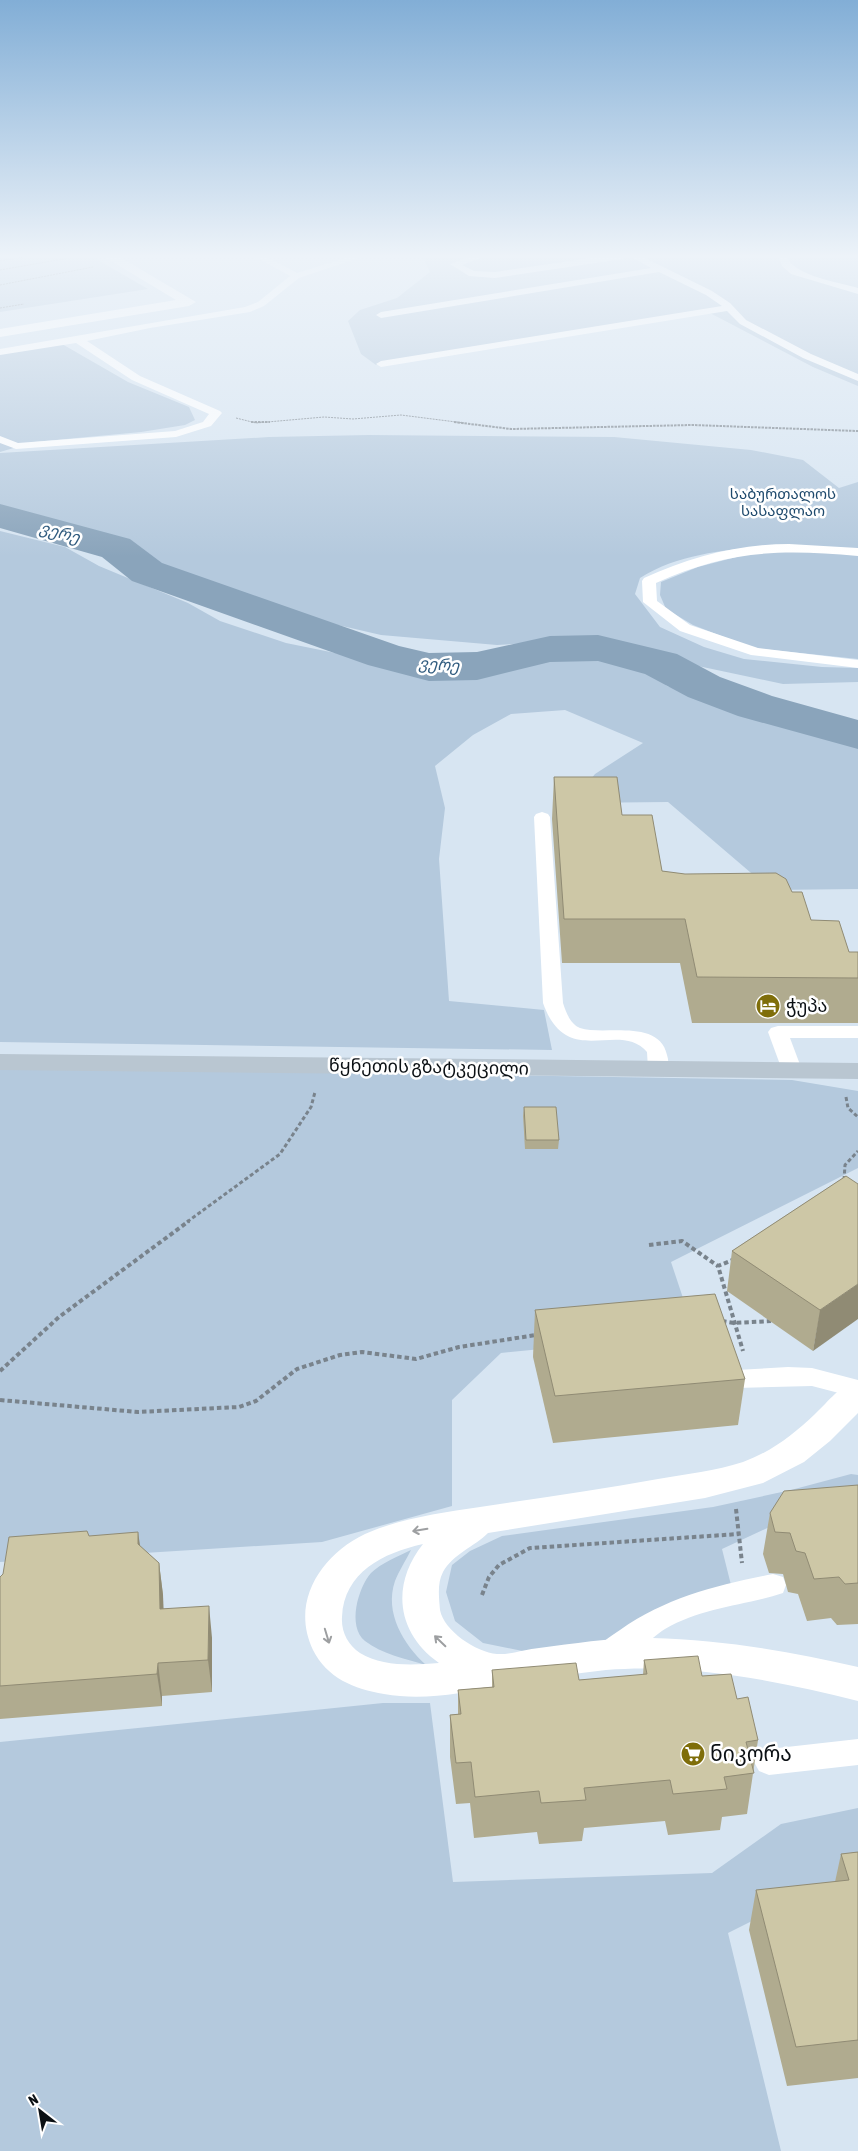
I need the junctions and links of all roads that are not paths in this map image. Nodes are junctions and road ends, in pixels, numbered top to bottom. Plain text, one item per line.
1 (103, 356) edge
2 (428, 356) edge
3 (808, 356) edge
4 (381, 364) dead end
5 (858, 378) edge
6 (0, 439) edge
7 (858, 552) edge
8 (858, 664) edge
9 (542, 817) dead end
10 (858, 1032) edge
11 (0, 1062) edge
12 (658, 1069) junction
13 (792, 1070) junction
14 (858, 1071) edge
15 (736, 1379) edge
16 (858, 1391) edge
17 (485, 1520) junction
18 (773, 1586) dead end
19 (608, 1654) junction
20 (498, 1670) junction
21 (858, 1684) edge
22 (858, 1752) edge
23 (769, 1762) dead end

1 - 6 lane
2 - 4 lane
3 - 5 lane
7 - 8 lane
9 - 12 lane
10 - 13 lane
11 - 12 main road, წყნეთის გზატკეცილი
12 - 13 main road, წყნეთის გზატკეცილი
13 - 14 main road, წყნეთის გზატკეცილი
15 - 16 lane
16 - 17 street
20 -> 17 street
17 -> 20 street
18 - 19 lane
19 - 20 street
19 - 21 street
22 - 23 lane

